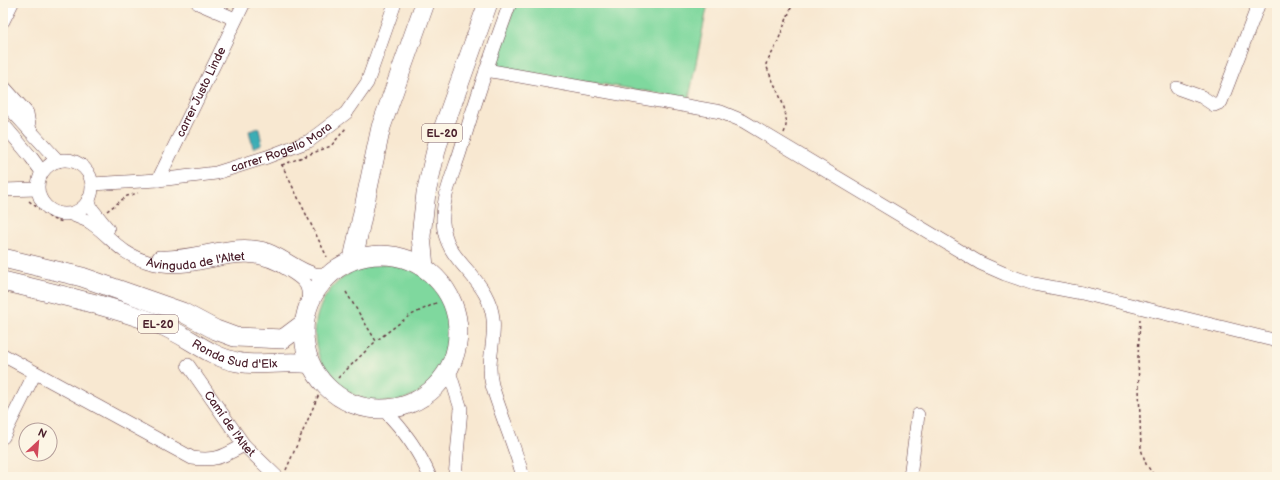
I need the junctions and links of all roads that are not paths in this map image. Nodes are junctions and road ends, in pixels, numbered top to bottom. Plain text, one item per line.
1 (12, 3) edge
2 (198, 3) edge
3 (244, 3) edge
4 (396, 3) edge
5 (426, 3) edge
6 (488, 3) edge
7 (510, 3) edge
8 (1259, 3) edge
9 (219, 7) edge
10 (235, 20) junction
11 (3, 21) edge
12 (486, 70) junction
13 (3, 86) edge
14 (1177, 88) dead end
15 (3, 101) edge
16 (3, 124) edge
17 (30, 131) junction
18 (3, 137) edge
19 (19, 143) junction
20 (58, 161) junction
21 (42, 172) junction
22 (158, 180) junction
23 (92, 184) junction
24 (37, 189) junction
25 (3, 190) edge
26 (88, 200) junction
27 (68, 218) junction
28 (3, 258) edge
29 (353, 259) junction
30 (328, 266) junction
31 (424, 267) junction
32 (3, 281) edge
33 (308, 305) junction
34 (303, 324) junction
35 (1277, 341) edge
36 (3, 355) edge
37 (188, 364) dead end
38 (310, 364) junction
39 (449, 371) junction
40 (35, 373) junction
41 (384, 410) junction
42 (918, 415) dead end
43 (3, 437) edge
44 (244, 445) junction
45 (281, 475) edge
46 (430, 477) edge
47 (455, 477) edge
48 (523, 477) edge
49 (910, 477) edge

1 - 11 street
2 - 9 street
3 - 10 street, carrer Justo Linde
4 - 22 street, carrer Rogelio Mora
5 - 29 highway
6 - 31 highway, EL-20
7 - 12 street
8 - 14 street
9 - 10 street
10 - 22 street, carrer Justo Linde
12 - 35 street
12 - 48 street
13 - 17 street
15 - 17 street
16 - 19 street
17 - 20 street
18 - 19 street
19 - 21 street
20 - 21 street
20 - 23 street
21 - 24 street
22 - 23 street, carrer Rogelio Mora
23 - 26 street
24 - 25 street
24 - 27 street
26 - 27 street
26 - 30 street, Avinguda de l'Altet
27 - 33 street, Avinguda de l'Altet
28 - 34 highway, Ronda Sud d'Elx / EL-20
29 - 30 highway
29 - 31 highway
30 - 33 highway
31 - 39 highway
32 - 38 highway, Ronda Sud d'Elx / EL-20
33 - 34 highway
34 - 38 highway
36 - 40 street
37 - 44 street, Camí de l'Altet
38 - 41 highway
39 - 41 highway
39 - 47 street
40 - 43 street
40 - 44 street
41 - 46 street
42 - 49 street
44 - 45 street, Camí de l'Altet

